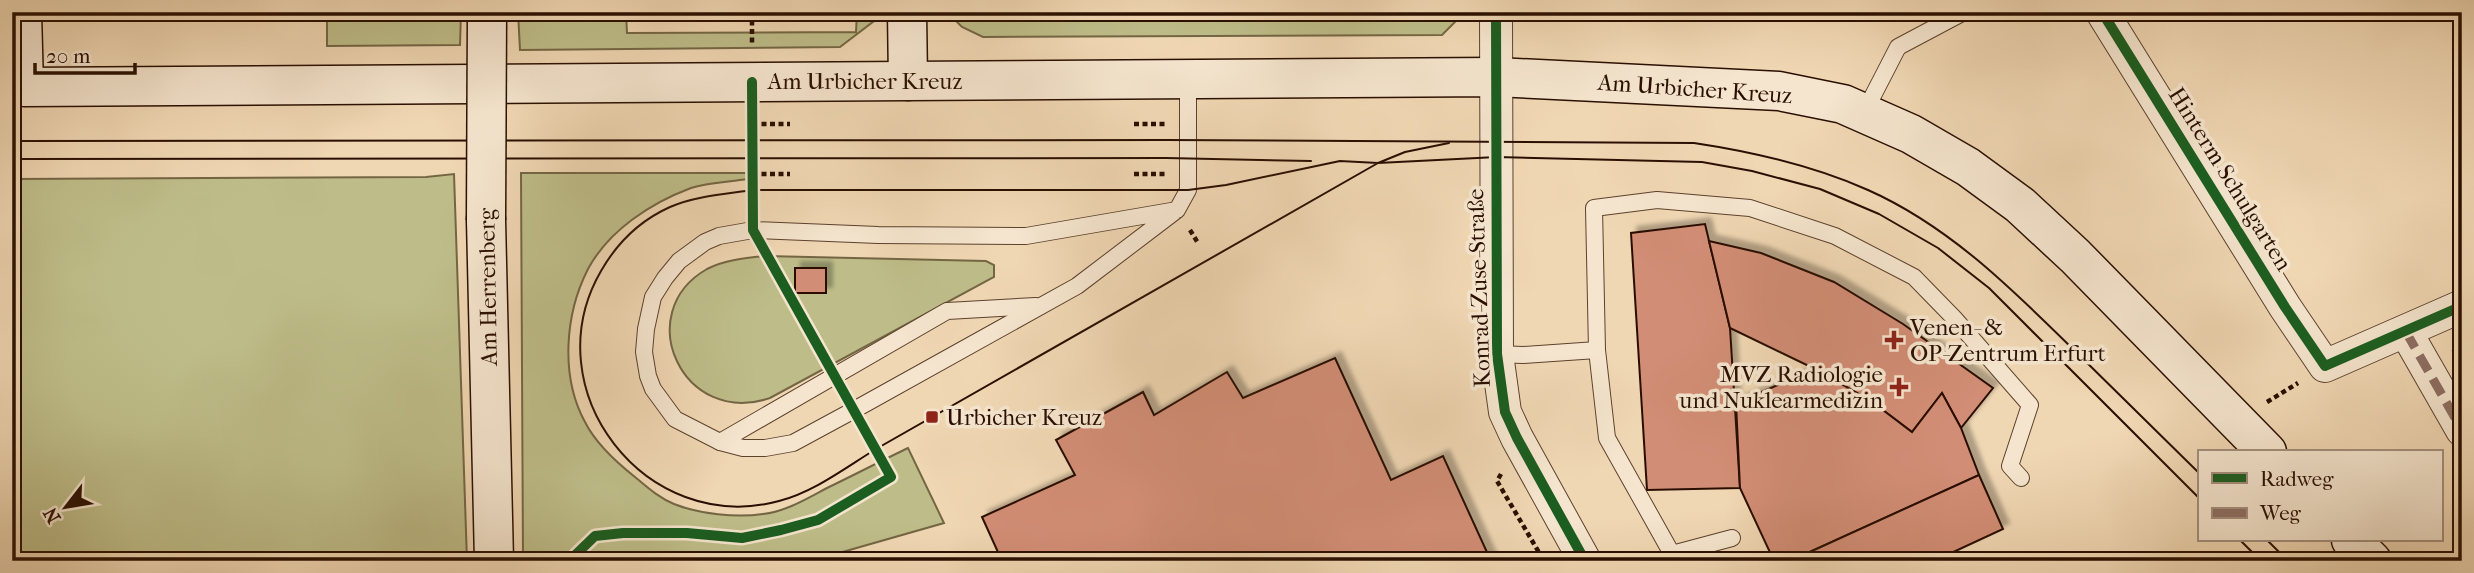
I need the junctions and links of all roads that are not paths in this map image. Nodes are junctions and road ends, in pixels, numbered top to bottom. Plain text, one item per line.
1 (22, 12) edge
2 (487, 12) edge
3 (907, 12) edge
4 (1496, 12) edge
5 (1964, 12) edge
6 (2102, 12) edge
7 (1496, 77) junction
8 (1188, 79) junction
9 (908, 81) junction
10 (18, 87) edge
11 (1864, 113) junction
12 (1177, 210) junction
13 (1042, 306) junction
14 (2462, 306) edge
15 (2406, 332) junction
16 (1597, 350) junction
17 (1497, 354) junction
18 (2462, 430) edge
19 (720, 442) junction
20 (2265, 450) edge
21 (2021, 478) dead end
22 (1732, 538) dead end
23 (2353, 542) edge
24 (494, 561) edge
25 (1585, 561) edge
26 (2372, 561) edge

1 - 10 main road
2 - 24 main road, Am Herrenberg, bridge
3 - 9 main road
4 - 7 street
5 - 11 lane
6 - 15 street, Hinterm Schulgarten
7 - 8 main road, Am Urbicher Kreuz
7 - 11 main road, Am Urbicher Kreuz
7 - 17 street, Konrad-Zuse-Straße
8 - 9 main road, Am Urbicher Kreuz
8 - 12 lane
9 - 10 main road, Am Urbicher Kreuz
11 - 20 main road, Am Urbicher Kreuz
12 - 13 lane
12 - 19 lane
13 - 19 lane
13 - 19 lane
14 - 15 street
15 - 18 street
16 - 17 lane
16 - 21 lane
16 - 22 lane
17 - 25 street, Konrad-Zuse-Straße
23 - 26 main road

